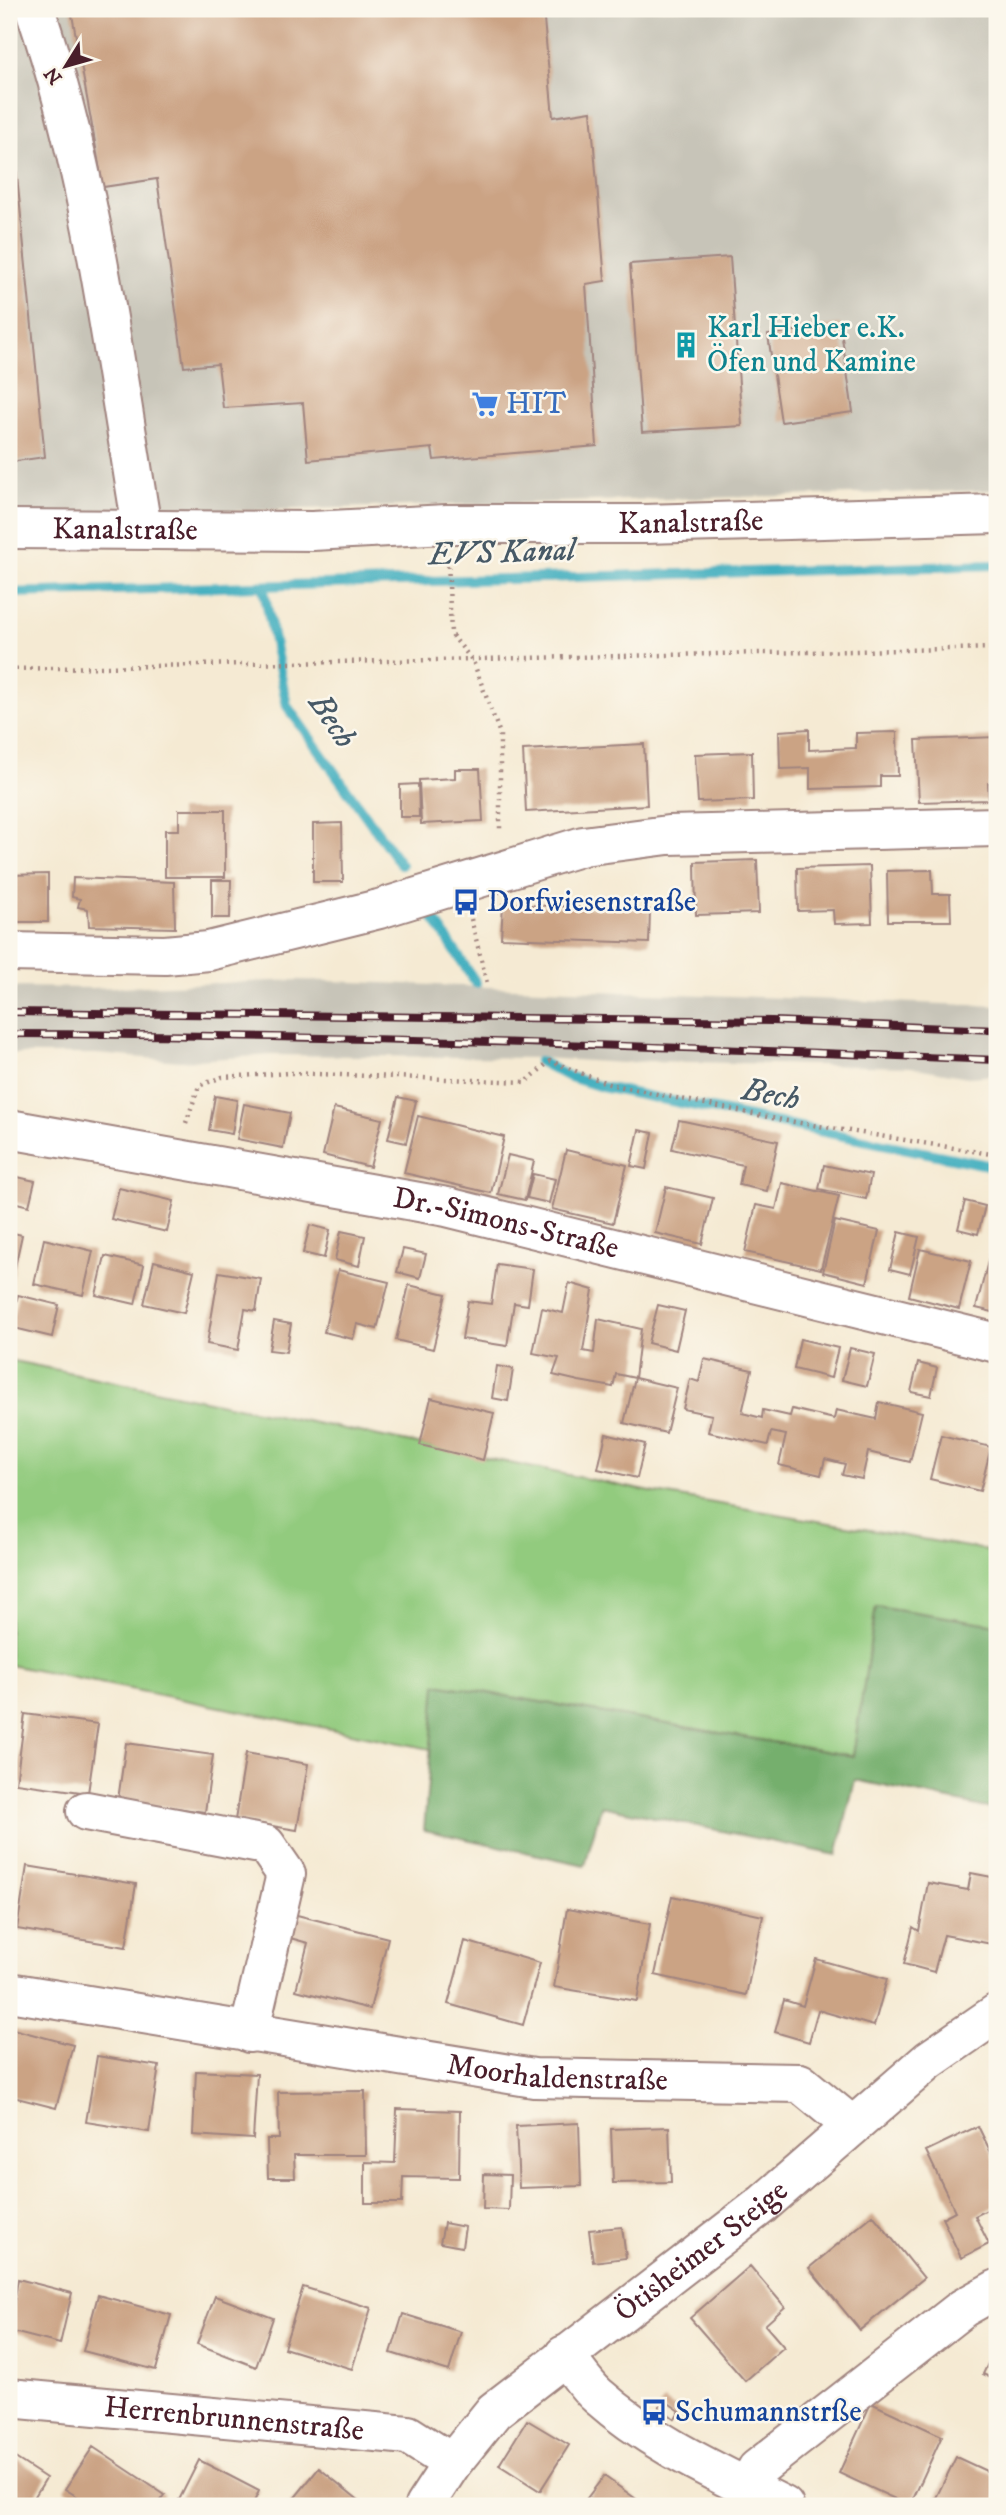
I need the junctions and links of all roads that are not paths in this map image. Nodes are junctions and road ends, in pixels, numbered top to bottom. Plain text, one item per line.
1 (35, 9) edge
2 (997, 514) edge
3 (142, 528) junction
4 (9, 529) edge
5 (997, 827) edge
6 (9, 953) edge
7 (9, 1129) edge
8 (997, 1343) edge
9 (86, 1811) dead end
10 (9, 1992) edge
11 (997, 2013) edge
12 (249, 2033) junction
13 (851, 2125) junction
14 (997, 2289) edge
15 (564, 2355) junction
16 (9, 2398) edge
17 (452, 2463) junction
18 (747, 2487) junction
19 (424, 2506) edge
20 (784, 2506) edge

1 - 3 street
2 - 3 street, Kanalstraße
3 - 4 street, Kanalstraße
5 - 6 street
7 - 8 street, Dr.-Simons-Straße
9 - 12 street
10 - 12 street, Moorhaldenstraße
11 - 13 street, Ötisheimer Steige
12 - 13 street, Moorhaldenstraße
13 - 15 street, Ötisheimer Steige
14 - 18 street
15 - 17 street, Ötisheimer Steige
15 - 18 street
16 - 17 street, Herrenbrunnenstraße
17 - 19 street, Ötisheimer Steige
18 - 20 street

